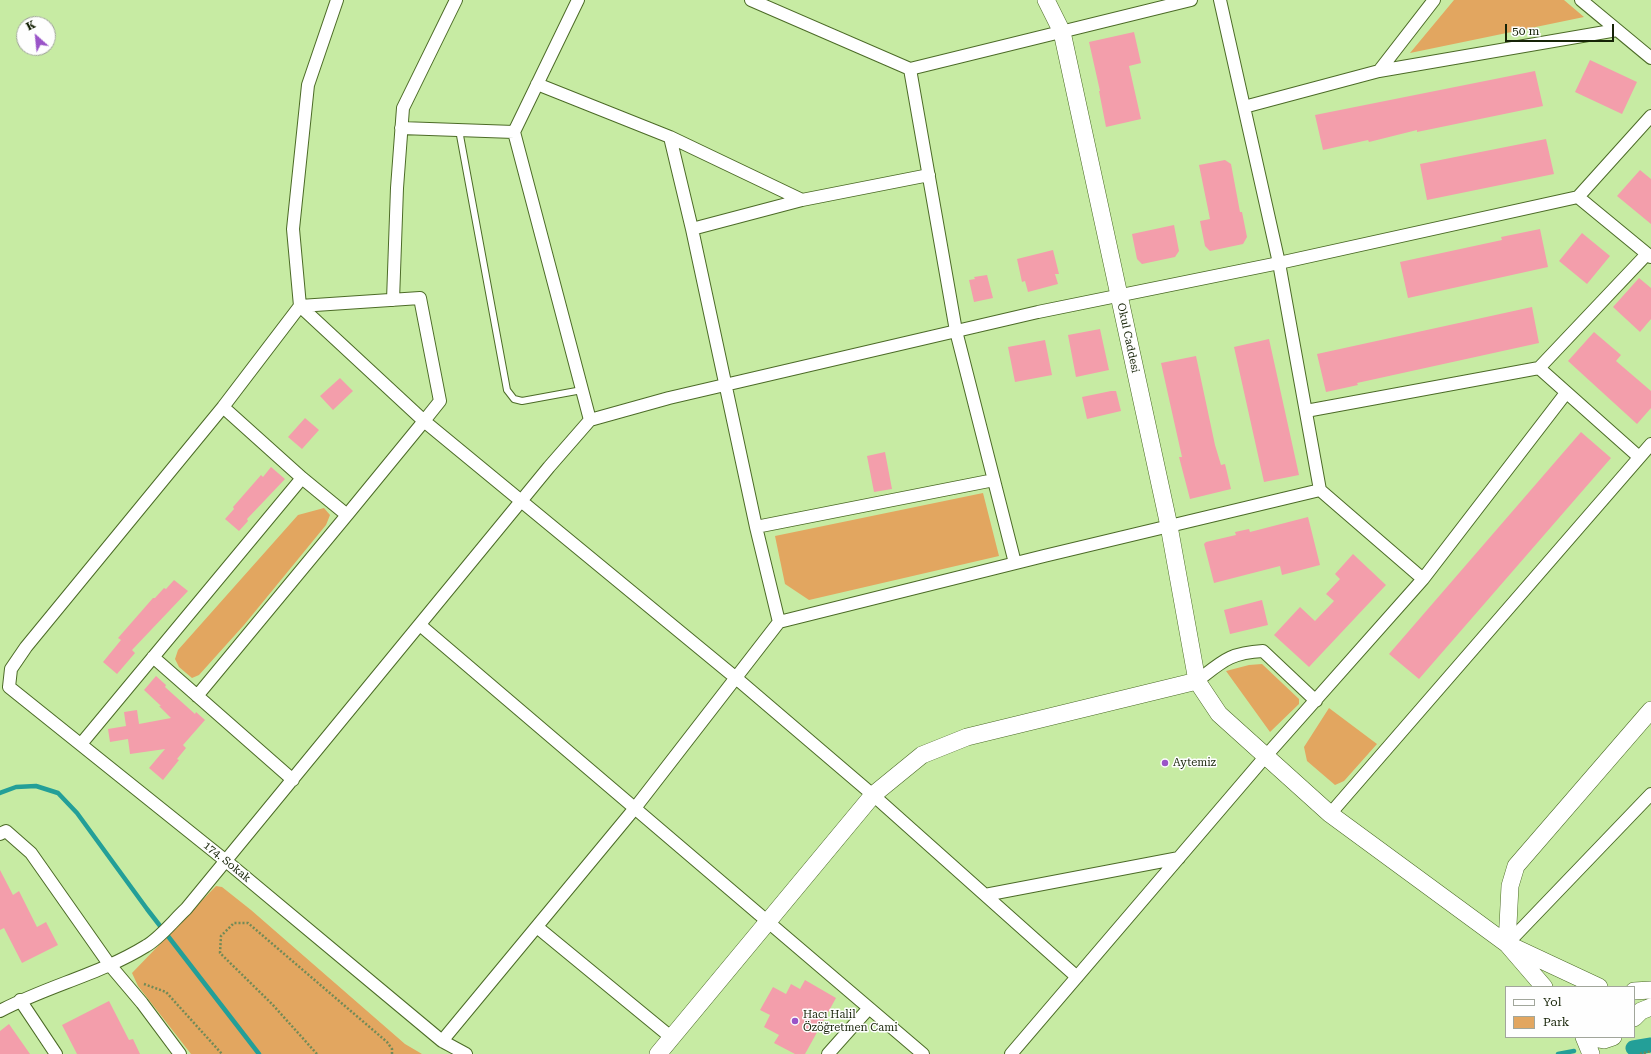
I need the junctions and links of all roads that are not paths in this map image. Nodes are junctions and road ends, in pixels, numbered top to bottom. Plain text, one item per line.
1 (337, 0) edge
2 (456, 0) edge
3 (578, 0) edge
4 (751, 0) edge
5 (1046, 0) edge
6 (1191, 0) edge
7 (1220, 0) edge
8 (1434, 0) edge
9 (1581, 0) edge
10 (1617, 30) junction
11 (1062, 32) junction
12 (1651, 58) edge
13 (910, 69) junction
14 (1379, 71) junction
15 (538, 84) junction
16 (1244, 107) junction
17 (1651, 116) edge
18 (401, 128) junction
19 (459, 130) junction
20 (514, 132) junction
21 (670, 137) junction
22 (929, 175) junction
23 (1578, 197) junction
24 (802, 200) junction
25 (692, 229) junction
26 (1649, 255) edge
27 (1279, 263) junction
28 (1118, 295) junction
29 (393, 300) junction
30 (300, 306) junction
31 (956, 331) junction
32 (1539, 368) junction
33 (726, 384) junction
34 (582, 390) junction
35 (1566, 393) junction
36 (223, 406) junction
37 (1306, 411) junction
38 (590, 420) junction
39 (424, 421) junction
40 (1651, 444) edge
41 (1638, 457) junction
42 (302, 478) junction
43 (994, 480) junction
44 (1320, 490) junction
45 (520, 502) junction
46 (348, 515) junction
47 (1169, 526) junction
48 (756, 527) junction
49 (1015, 563) junction
50 (1423, 579) junction
51 (778, 622) junction
52 (420, 625) junction
53 (153, 657) junction
54 (736, 678) junction
55 (1197, 680) junction
56 (5, 686) edge
57 (197, 696) junction
58 (1316, 701) junction
59 (1651, 710) edge
60 (81, 744) junction
61 (1266, 757) junction
62 (293, 780) junction
63 (1651, 794) edge
64 (873, 795) junction
65 (635, 808) junction
66 (1330, 814) junction
67 (0, 834) edge
68 (1179, 858) junction
69 (226, 861) junction
70 (985, 895) junction
71 (769, 922) junction
72 (537, 927) junction
73 (1508, 944) junction
74 (109, 964) junction
75 (1078, 976) junction
76 (1543, 986) edge
77 (1597, 986) edge
78 (1651, 990) edge
79 (1635, 991) edge
80 (20, 1000) junction
81 (1651, 1007) edge
82 (869, 1008) junction
83 (0, 1011) edge
84 (1635, 1017) edge
85 (672, 1038) junction
86 (1584, 1038) edge
87 (1593, 1038) edge
88 (1610, 1038) edge
89 (1618, 1038) edge
90 (442, 1042) junction
91 (56, 1054) edge
92 (180, 1054) edge
93 (466, 1054) edge
94 (658, 1054) edge
95 (828, 1054) edge
96 (923, 1054) edge
97 (1011, 1054) edge
98 (1591, 1054) edge
99 (1610, 1054) edge

1 - 30 street
2 - 18 street
3 - 15 street
4 - 13 street
5 - 11 street, Okul Caddesi
6 - 11 street
7 - 16 street
8 - 14 street
9 - 10 street
10 - 12 street
10 - 14 street
11 - 13 street
11 - 28 street, Okul Caddesi
13 - 22 street
14 - 16 street
15 - 20 street
15 - 21 street
16 - 27 street
17 - 23 street
18 - 19 street
18 - 29 street
19 - 20 street
19 - 34 lane
20 - 34 street
21 - 24 street
21 - 25 street
22 - 24 street
22 - 31 street
23 - 26 street
23 - 27 street
24 - 25 street
25 - 33 street
26 - 32 street
27 - 28 street
27 - 37 street
28 - 31 street
28 - 47 street, Okul Caddesi
29 - 30 street
29 - 39 street
30 - 36 street
30 - 39 street
31 - 33 street
31 - 43 street
32 - 35 street
32 - 37 street
33 - 38 street
33 - 48 street
34 - 38 street
35 - 41 street
35 - 50 street
36 - 42 street
36 - 56 street
37 - 44 street
38 - 45 street
39 - 45 street
39 - 46 street
40 - 41 street
41 - 66 street
42 - 46 street
42 - 53 street
43 - 48 street
43 - 49 street
44 - 47 street
44 - 50 street
45 - 52 street
45 - 54 street
46 - 57 street
47 - 49 street
47 - 55 street, Okul Caddesi
48 - 51 street
49 - 51 street
50 - 58 street
51 - 54 street
52 - 62 street
52 - 65 street
53 - 57 street
53 - 60 street
54 - 64 street
54 - 65 street
55 - 58 street
55 - 61 street
55 - 64 street
56 - 60 street, 174. Sokak
57 - 62 street
58 - 61 street
59 - 73 street
60 - 69 street, 174. Sokak
61 - 66 street
61 - 68 street
62 - 69 street
63 - 73 street
64 - 70 street
64 - 71 street
65 - 71 street
65 - 72 street
66 - 73 street
67 - 74 street
68 - 70 street
68 - 75 street
69 - 74 street
69 - 90 street, 174. Sokak
70 - 75 street
71 - 82 street
71 - 85 street
72 - 85 street
72 - 90 street
73 - 76 street
73 - 77 street
74 - 80 street
74 - 92 street
75 - 97 street
78 - 79 street
80 - 83 street
80 - 91 street
81 - 84 street
82 - 95 street
82 - 96 street
85 - 94 street
86 - 98 street
87 - 88 street
89 - 99 street
90 - 93 street, 174. Sokak

